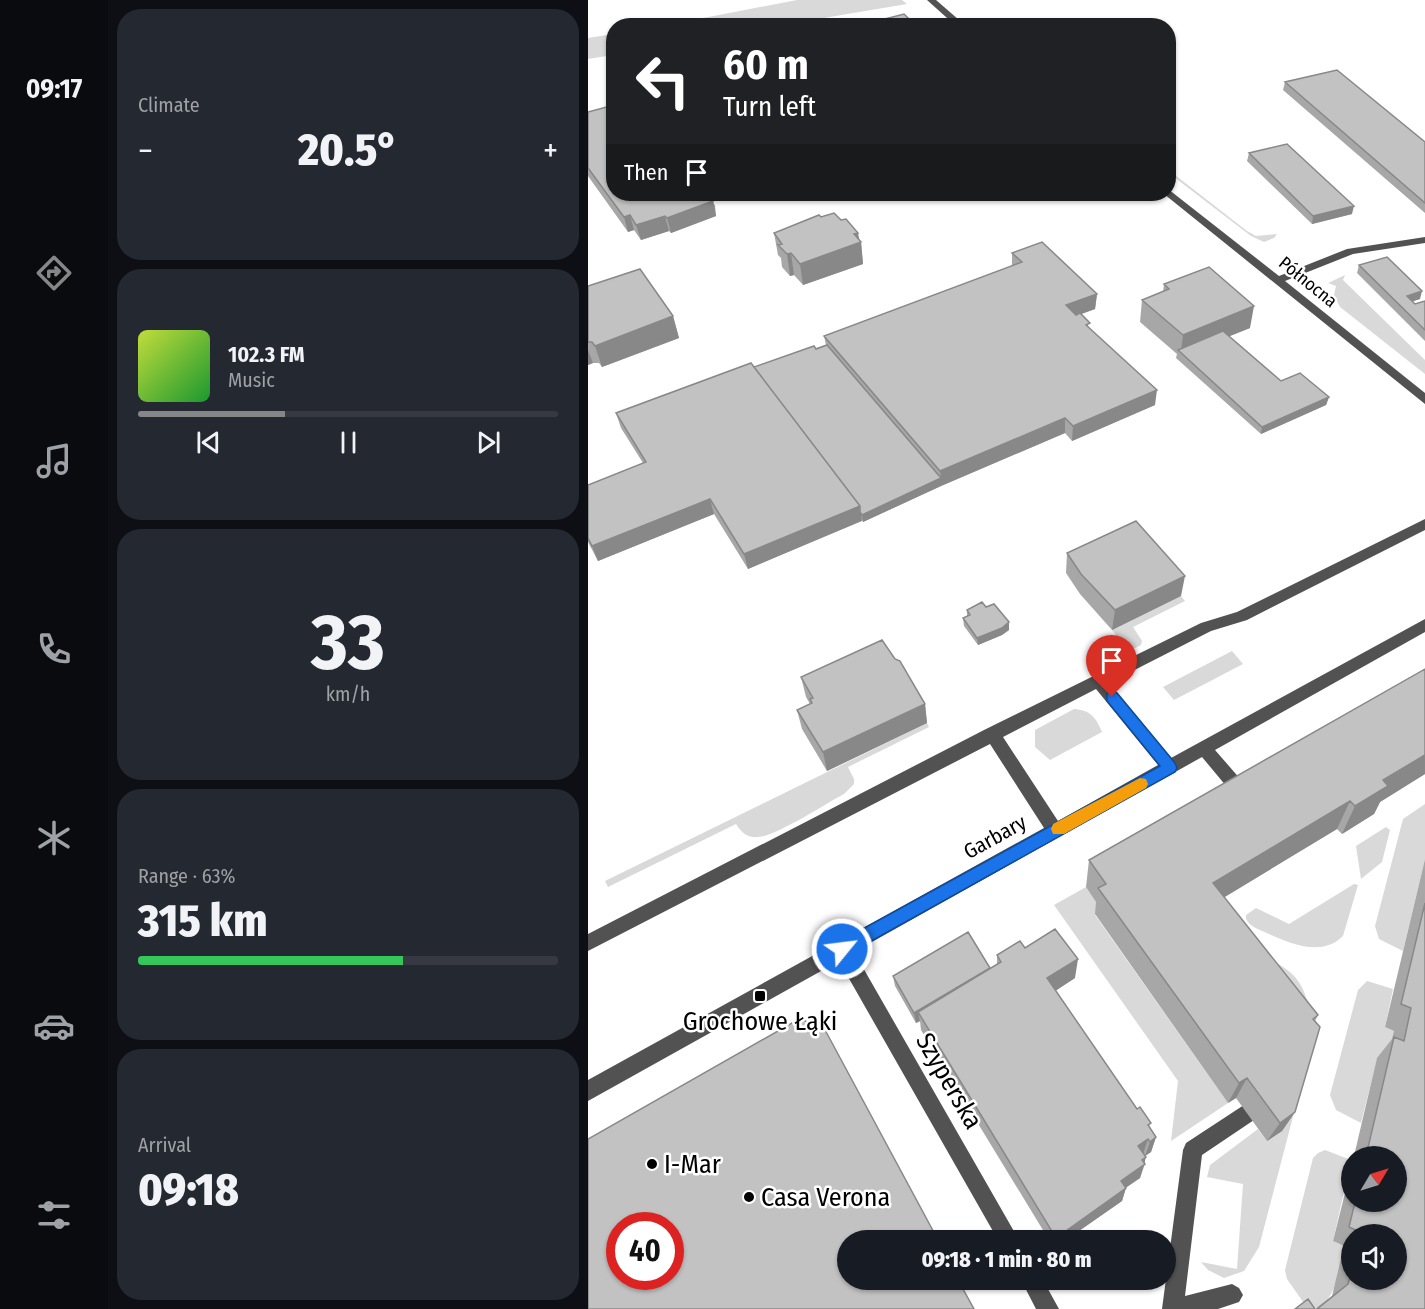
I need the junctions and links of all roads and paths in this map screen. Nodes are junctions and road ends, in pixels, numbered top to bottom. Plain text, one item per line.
1 (931, 0) edge
2 (952, 18) edge
3 (1176, 198) edge
4 (1425, 240) edge
5 (1278, 280) junction
6 (1425, 400) edge
7 (1425, 524) edge
8 (1425, 625) edge
9 (1098, 681) junction
10 (992, 734) junction
11 (1204, 748) junction
12 (1170, 768) junction
13 (1244, 796) edge
14 (1055, 831) junction
15 (588, 943) edge
16 (842, 949) junction
17 (589, 1089) edge
18 (1247, 1113) edge
19 (1003, 1230) edge
20 (1038, 1290) edge
21 (1232, 1295) dead end
22 (1048, 1309) edge
23 (1174, 1309) edge

1 - 2 street
3 - 5 street, Północna
4 - 5 street
5 - 6 street, Północna
7 - 9 street
8 - 11 street, Garbary
9 - 10 street
9 - 12 street
10 - 14 street
10 - 15 street
11 - 12 street, Garbary
11 - 13 street
12 - 14 street, Garbary
14 - 16 street, Garbary
16 - 17 street, Garbary
16 - 19 street, Szyperska
18 - 23 street
20 - 22 street
21 - 23 street

